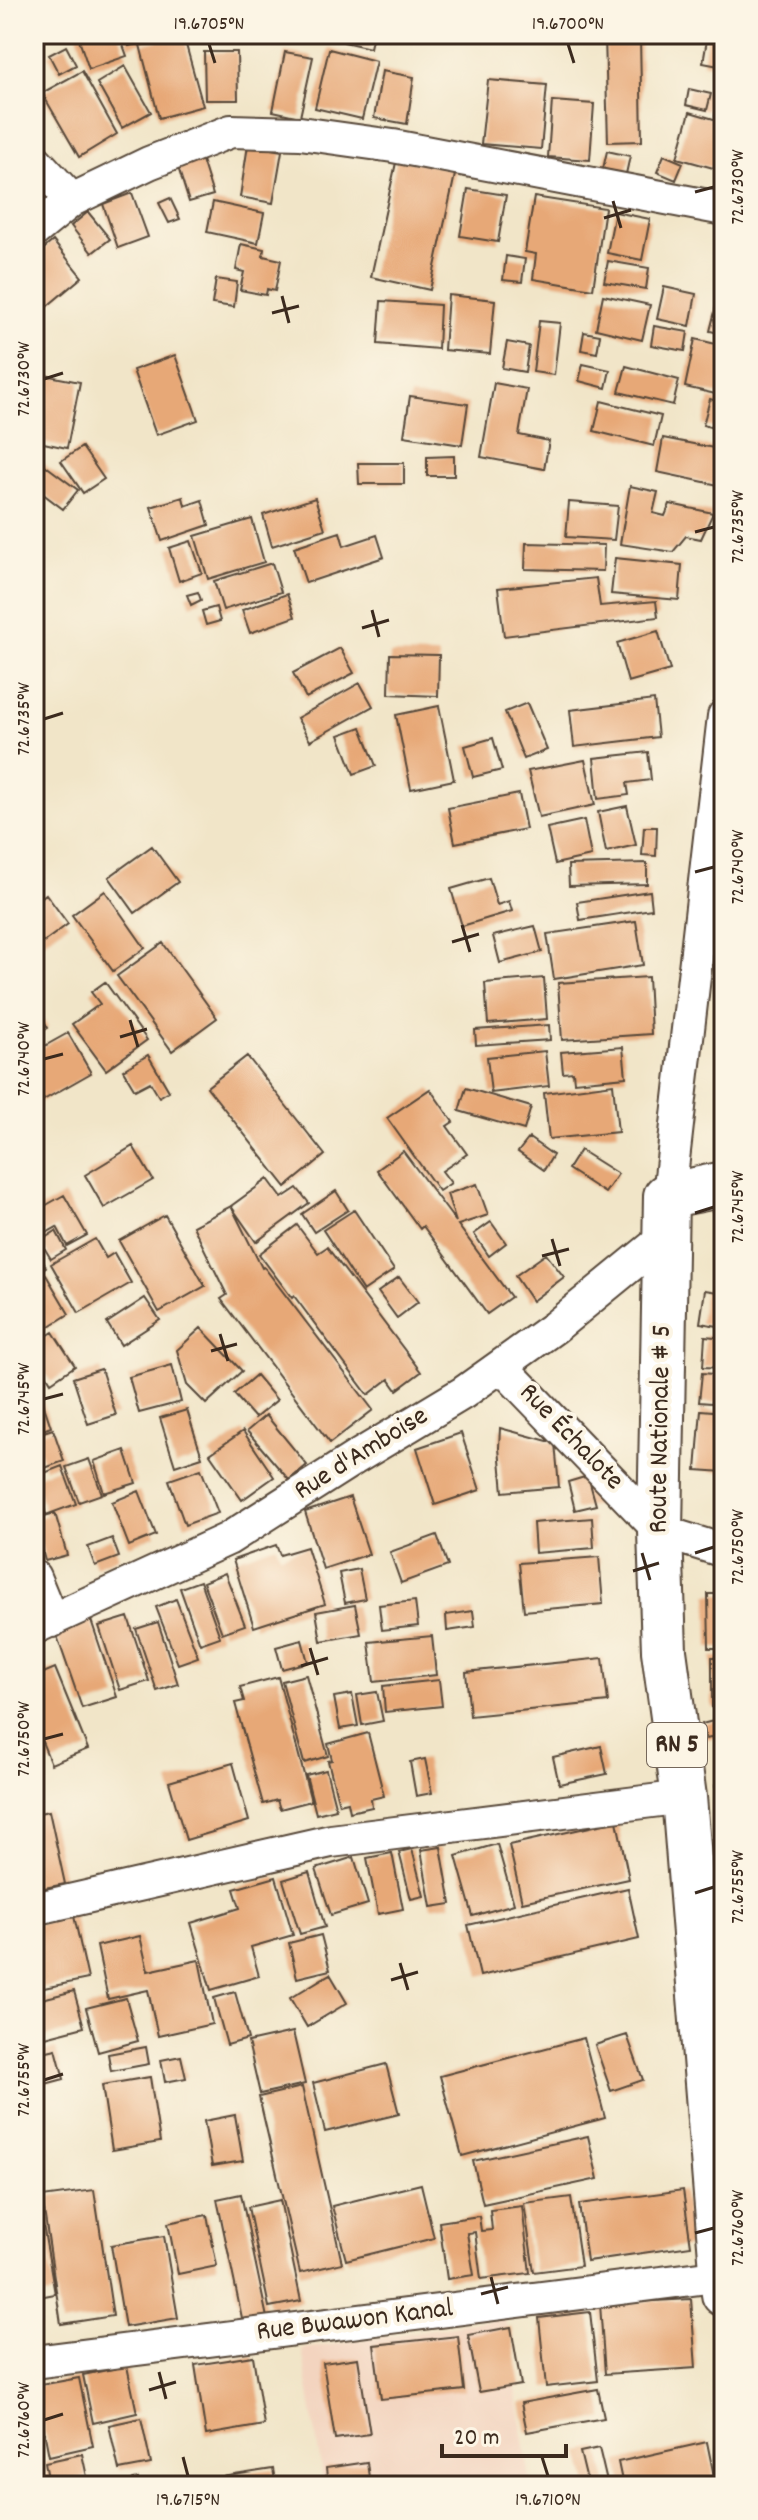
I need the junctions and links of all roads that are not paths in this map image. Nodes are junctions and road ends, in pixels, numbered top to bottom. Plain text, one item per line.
1 (34, 159) edge
2 (72, 200) junction
3 (724, 209) edge
4 (34, 231) edge
5 (724, 716) edge
6 (724, 1184) edge
7 (664, 1238) junction
8 (501, 1366) junction
9 (660, 1531) junction
10 (724, 1551) edge
11 (34, 1577) edge
12 (43, 1625) edge
13 (684, 1797) junction
14 (34, 1909) edge
15 (723, 2282) edge
16 (34, 2362) edge

1 - 2 street
2 - 3 street
2 - 4 street
5 - 7 street
6 - 7 main road, Route Nationale # 5 / RN 5
7 - 8 street, Rue d'Amboise
7 - 9 main road, Route Nationale # 5 / RN 5
8 - 9 street, Rue Échalote
8 - 12 street, Rue d'Amboise
9 - 10 street, Rue Échalote
9 - 13 main road, Route Nationale # 5 / RN 5
11 - 12 street
13 - 14 street
13 - 15 main road, Route Nationale # 5 / RN 5
15 - 16 street, Rue Bwawon Kanal

